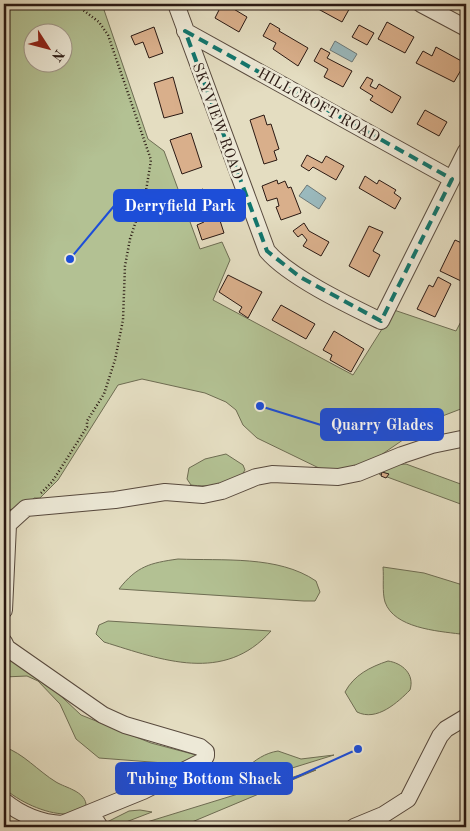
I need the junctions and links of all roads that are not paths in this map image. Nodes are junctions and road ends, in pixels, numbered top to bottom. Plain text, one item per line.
1 (176, 4) edge
2 (421, 4) edge
3 (466, 28) edge
4 (185, 31) junction
5 (466, 151) edge
6 (452, 179) junction
7 (466, 438) edge
8 (6, 527) edge
9 (4, 610) edge
10 (4, 642) edge
11 (466, 717) edge
12 (4, 801) edge
13 (91, 813) junction
14 (100, 827) edge
15 (354, 827) edge

1 - 4 street, SKYVIEW ROAD
2 - 3 street
4 - 6 street, HILLCROFT ROAD
4 - 6 street, SKYVIEW ROAD
5 - 6 street
7 - 8 street
8 - 9 street
10 - 13 street
11 - 15 street
12 - 13 street
13 - 14 street

